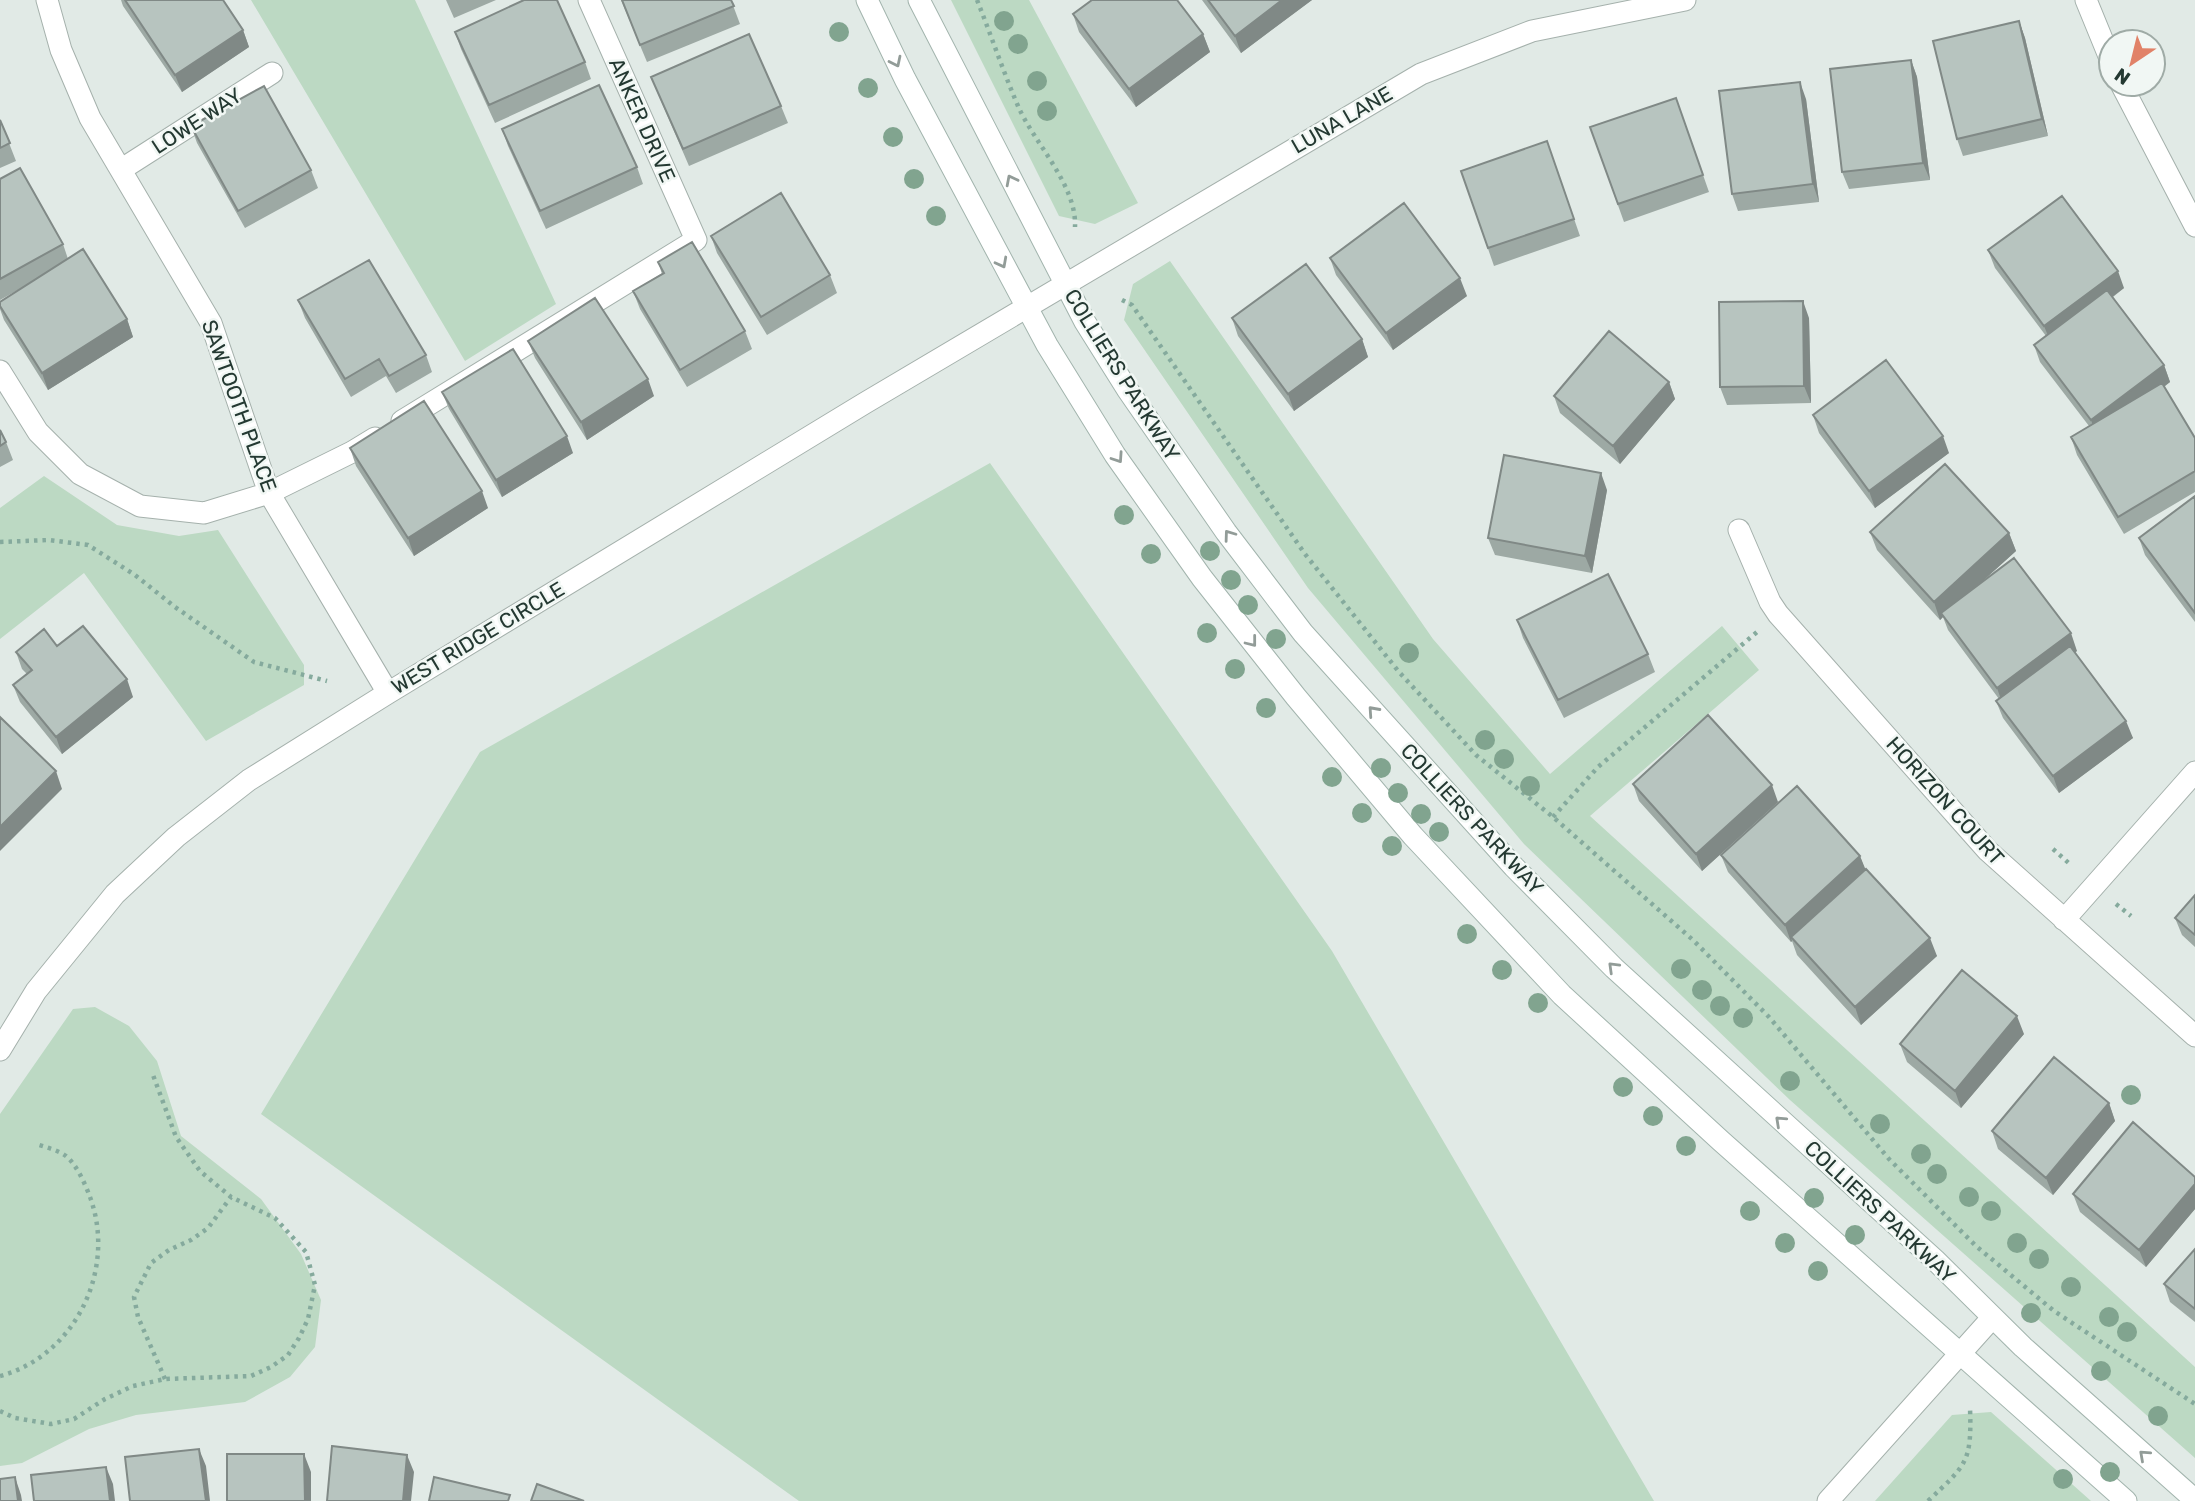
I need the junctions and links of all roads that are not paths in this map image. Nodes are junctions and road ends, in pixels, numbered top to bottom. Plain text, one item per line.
1 (47, 0) edge
2 (589, 0) edge
3 (867, 0) edge
4 (919, 0) edge
5 (1685, 0) edge
6 (2086, 0) edge
7 (2097, 28) edge
8 (272, 73) dead end
9 (2128, 98) edge
10 (122, 169) junction
11 (2195, 226) edge
12 (1065, 284) junction
13 (1025, 307) junction
14 (0, 371) edge
15 (269, 493) junction
16 (1739, 530) dead end
17 (388, 693) junction
18 (2195, 772) edge
19 (2064, 920) junction
20 (2195, 1036) edge
21 (0, 1051) edge
22 (1992, 1318) junction
23 (1960, 1353) junction
24 (2195, 1500) edge
25 (1828, 1501) edge
26 (2126, 1501) edge

1 - 10 street, SAWTOOTH PLACE
2 - 15 street, ANKER DRIVE
3 -> 13 street
12 -> 4 street, COLLIERS PARKWAY
5 - 12 street, LUNA LANE
6 - 7 street
8 - 10 street, LOWE WAY
9 - 11 street
10 - 15 street, SAWTOOTH PLACE
12 - 13 street, LUNA LANE
22 -> 12 street, COLLIERS PARKWAY
13 - 17 street, WEST RIDGE CIRCLE
13 -> 23 street
14 - 15 street
15 - 17 street, SAWTOOTH PLACE
16 - 19 street, HORIZON COURT
17 - 21 street, WEST RIDGE CIRCLE
18 - 19 street
19 - 20 street, HORIZON COURT
22 - 23 street
24 -> 22 street, COLLIERS PARKWAY
23 - 25 street
23 - 26 street

